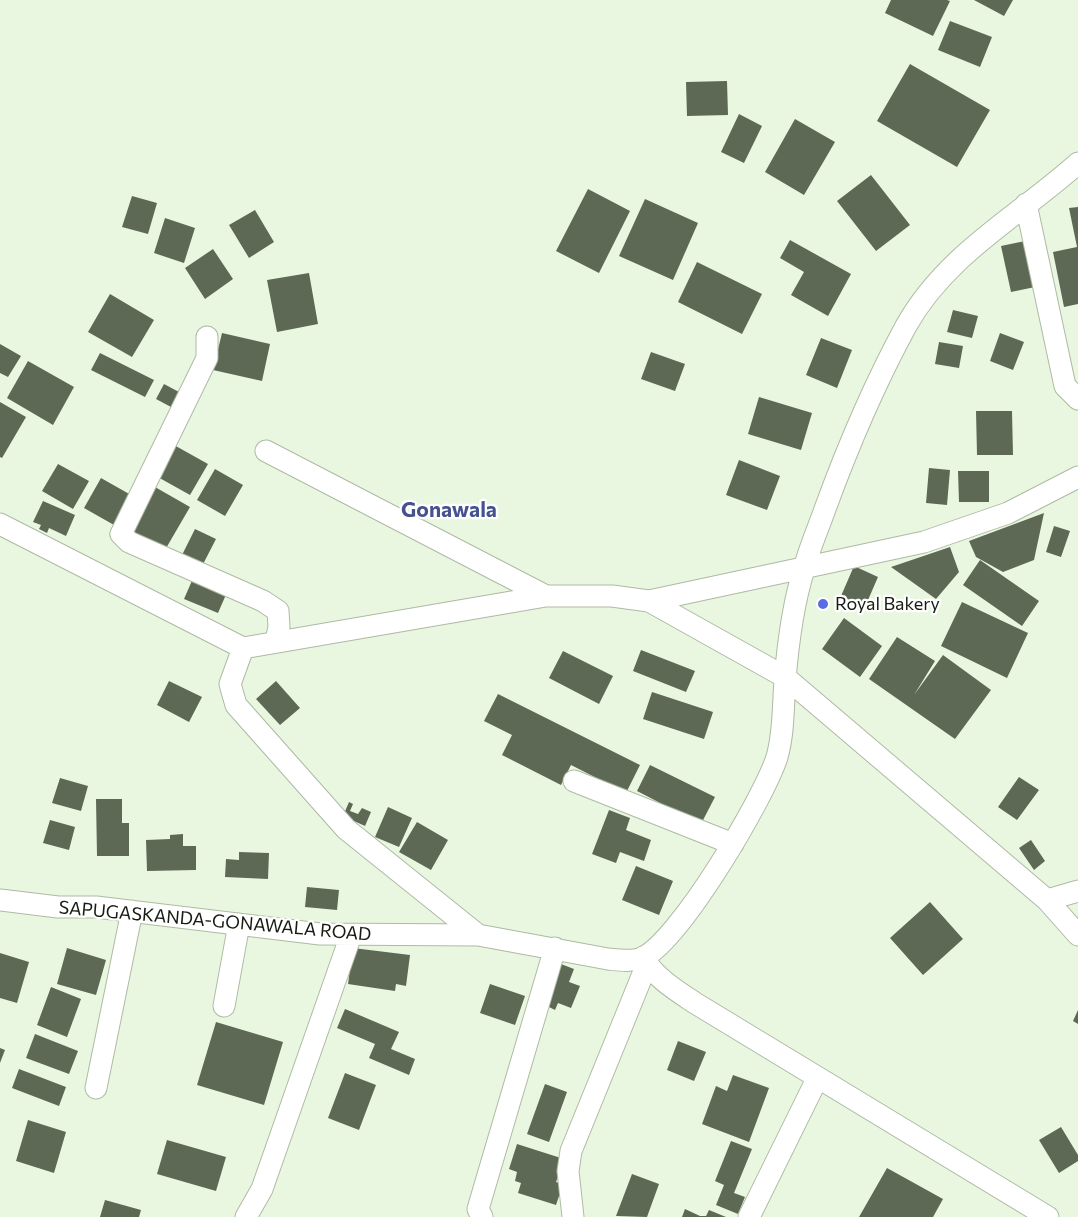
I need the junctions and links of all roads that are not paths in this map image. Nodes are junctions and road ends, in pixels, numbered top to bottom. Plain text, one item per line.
1 (1078, 163) edge
2 (1026, 204) junction
3 (207, 337) dead end
4 (1078, 399) edge
5 (266, 451) dead end
6 (1078, 477) edge
7 (0, 524) edge
8 (804, 568) junction
9 (546, 596) junction
10 (649, 601) junction
11 (276, 641) junction
12 (243, 648) junction
13 (785, 677) junction
14 (574, 781) dead end
15 (733, 844) junction
16 (1078, 891) edge
17 (0, 900) edge
18 (1047, 900) junction
19 (132, 911) junction
20 (239, 924) junction
21 (351, 935) junction
22 (478, 935) junction
23 (1078, 935) edge
24 (555, 948) junction
25 (645, 961) junction
26 (224, 1006) dead end
27 (817, 1079) junction
28 (96, 1088) dead end
29 (1034, 1213) edge
30 (246, 1217) edge
31 (482, 1217) edge
32 (573, 1217) edge
33 (749, 1217) edge

1 - 2 street
2 - 4 street
2 - 8 street
3 - 11 street
5 - 9 street
6 - 8 street
7 - 12 street
8 - 10 street
8 - 13 street
9 - 10 street
9 - 11 street
10 - 13 street
11 - 12 street
12 - 22 street
13 - 15 street
13 - 18 street
14 - 15 street
15 - 25 street
16 - 18 street
17 - 19 street, SAPUGASKANDA-GONAWALA ROAD
18 - 23 street
19 - 20 street, SAPUGASKANDA-GONAWALA ROAD
19 - 28 street
20 - 21 street, SAPUGASKANDA-GONAWALA ROAD
20 - 26 street
21 - 22 street, SAPUGASKANDA-GONAWALA ROAD
21 - 30 street
22 - 24 street, SAPUGASKANDA-GONAWALA ROAD
24 - 25 street, SAPUGASKANDA-GONAWALA ROAD
24 - 31 street
25 - 27 street
25 - 32 street
27 - 29 street
27 - 33 street

